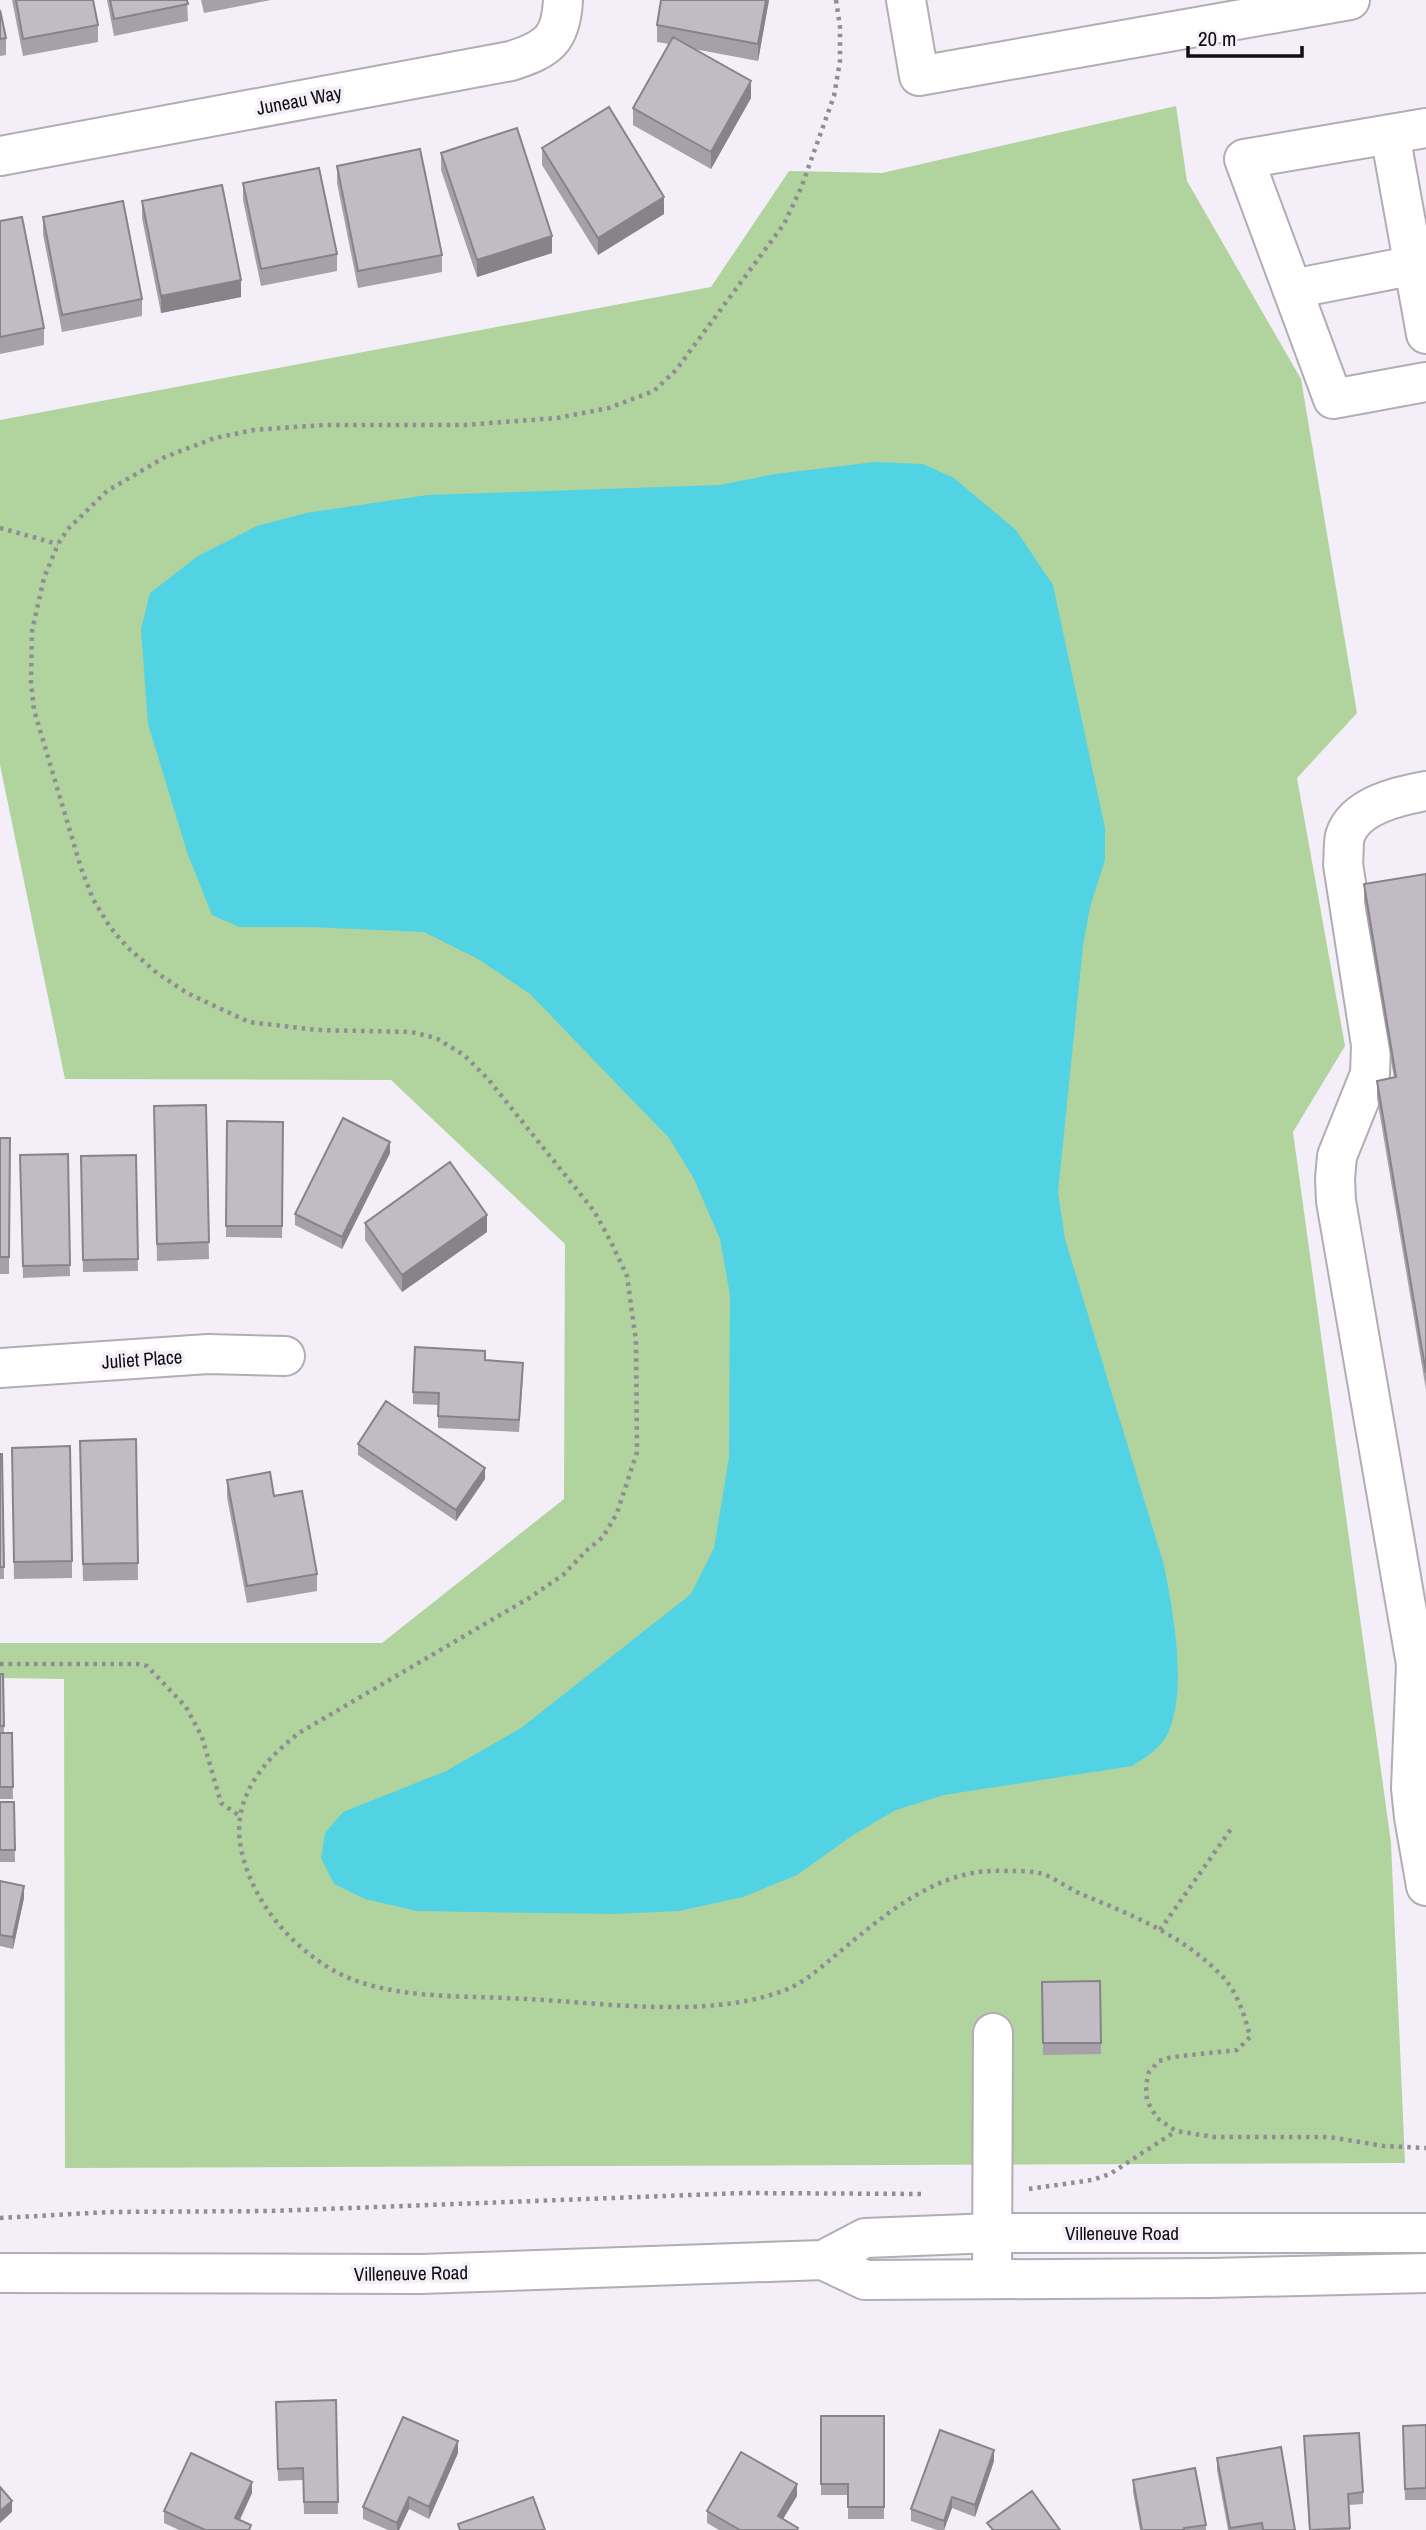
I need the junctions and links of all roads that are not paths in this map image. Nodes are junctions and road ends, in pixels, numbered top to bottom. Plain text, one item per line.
1 (563, 0) edge
2 (906, 0) edge
3 (1350, 0) edge
4 (1408, 131) edge
5 (0, 156) edge
6 (1420, 264) edge
7 (1292, 289) junction
8 (1426, 334) edge
9 (1426, 382) edge
10 (1426, 791) edge
11 (285, 1356) dead end
12 (0, 1368) edge
13 (1426, 1885) edge
14 (993, 2033) dead end
15 (993, 2233) junction
16 (1426, 2233) edge
17 (823, 2260) junction
18 (0, 2273) edge
19 (1426, 2273) edge
20 (992, 2279) junction

1 - 5 main road, Juneau Way
2 - 3 main road
4 - 6 main road
4 - 7 main road
6 - 7 main road
6 - 8 main road
7 - 9 main road
10 - 13 main road
11 - 12 main road, Juliet Place
14 - 15 main road
15 - 16 main road, Villeneuve Road
15 - 17 main road, Villeneuve Road
15 - 20 main road
17 - 18 main road, Villeneuve Road
17 - 20 main road, Villeneuve Road
19 - 20 main road, Villeneuve Road

